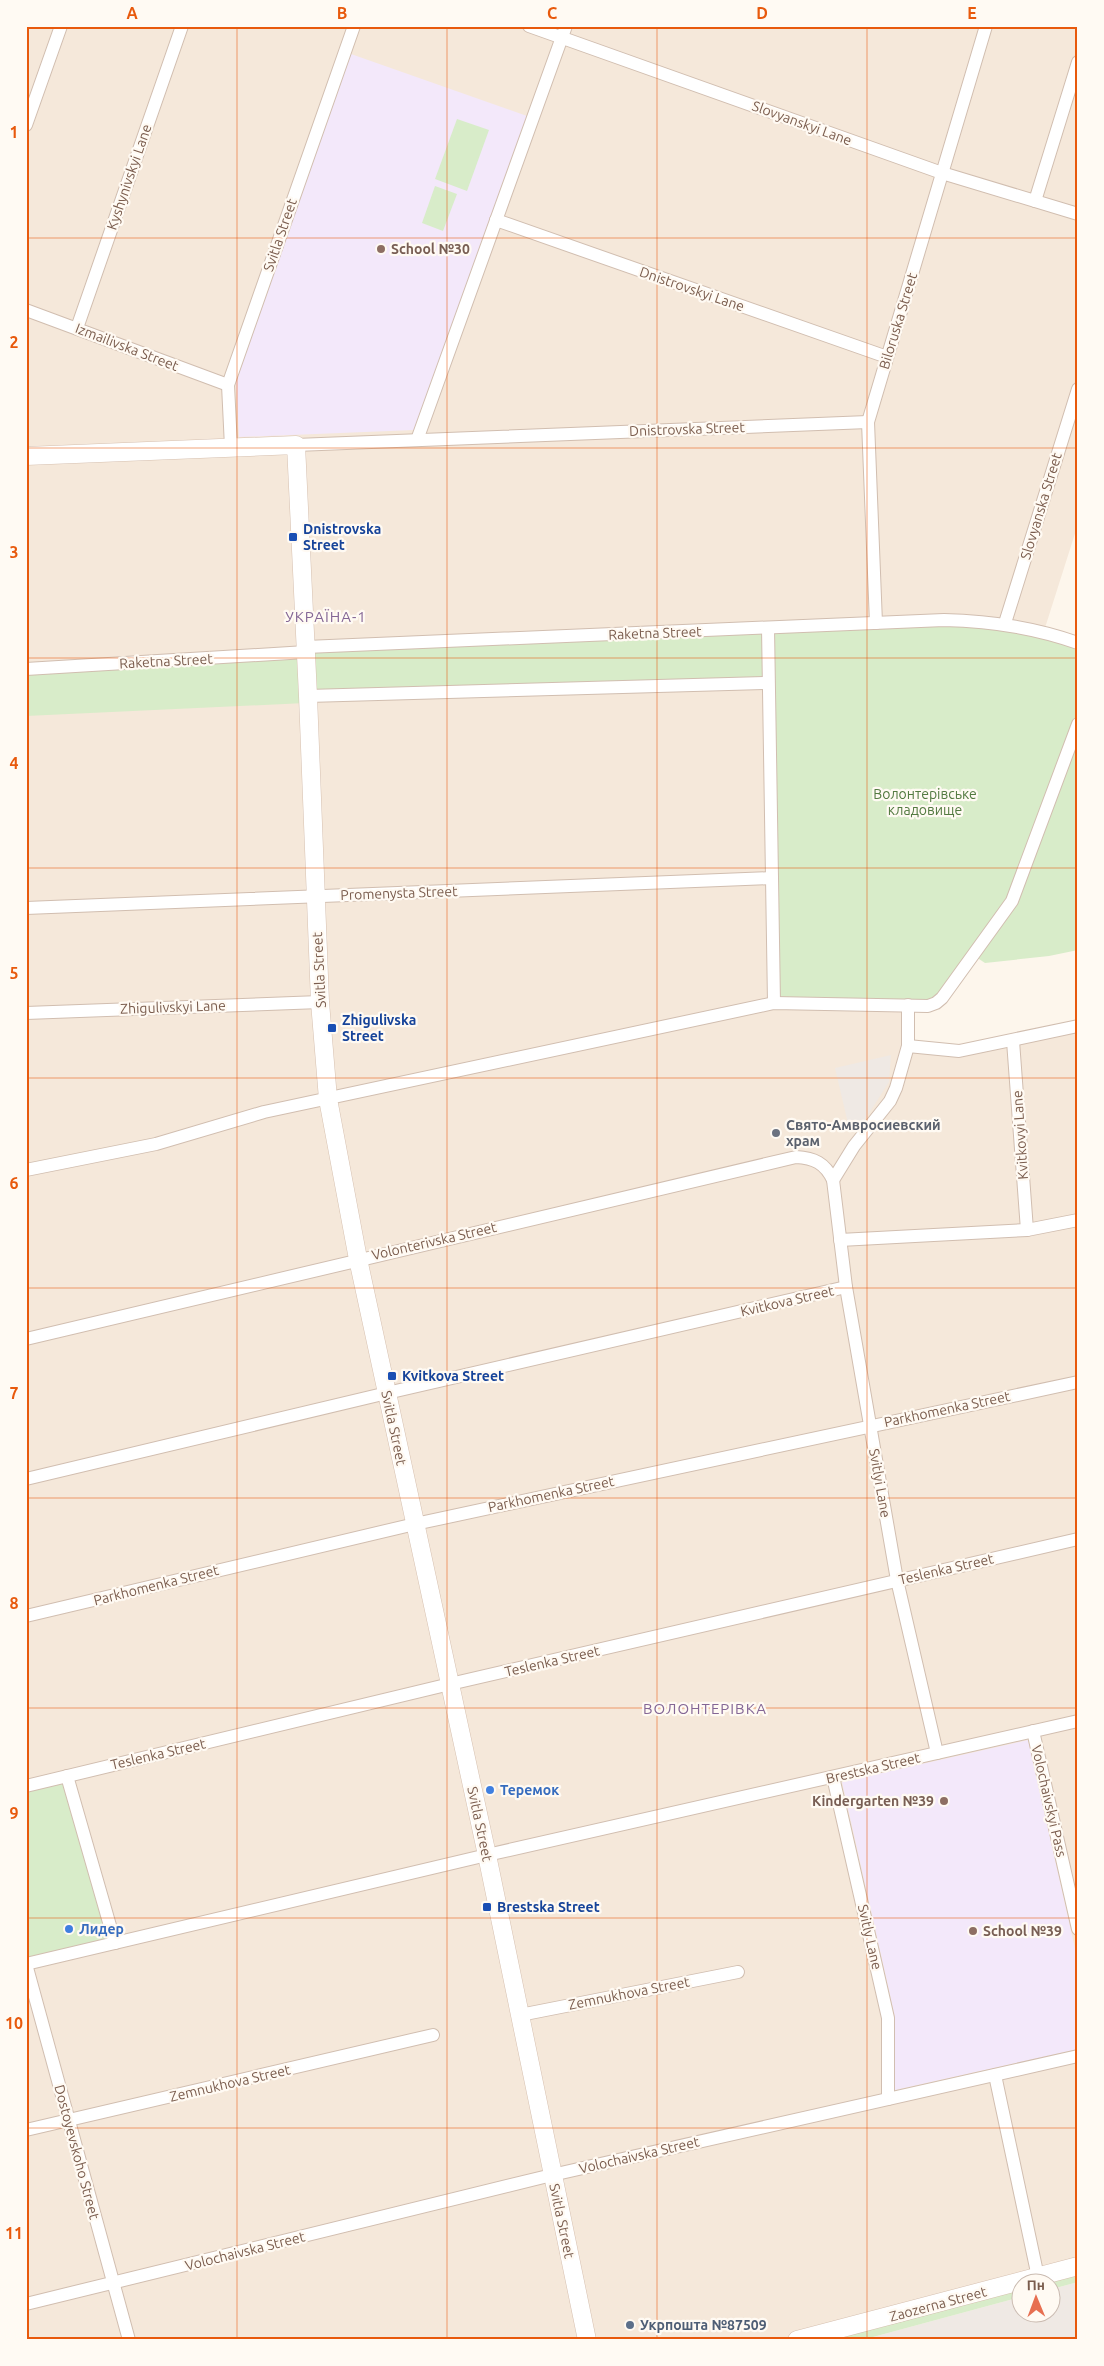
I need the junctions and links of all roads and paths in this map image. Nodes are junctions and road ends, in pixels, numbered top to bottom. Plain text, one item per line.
1 (61, 26) edge
2 (182, 26) edge
3 (354, 26) edge
4 (529, 26) edge
5 (986, 26) edge
6 (564, 32) edge
7 (1078, 62) edge
8 (26, 125) edge
9 (942, 173) junction
10 (1035, 201) junction
11 (1078, 214) edge
12 (496, 220) junction
13 (26, 310) edge
14 (76, 328) junction
15 (887, 357) junction
16 (228, 385) junction
17 (1078, 389) edge
18 (868, 422) junction
19 (417, 440) junction
20 (296, 445) junction
21 (231, 447) junction
22 (26, 456) edge
23 (876, 623) junction
24 (1005, 623) junction
25 (768, 628) junction
26 (1078, 643) edge
27 (306, 650) junction
28 (26, 668) edge
29 (768, 683) junction
30 (308, 696) junction
31 (1078, 724) edge
32 (772, 878) junction
33 (316, 897) junction
34 (26, 908) edge
35 (320, 1002) junction
36 (774, 1003) junction
37 (908, 1005) junction
38 (26, 1013) edge
39 (1078, 1026) edge
40 (1013, 1040) junction
41 (908, 1046) junction
42 (328, 1099) junction
43 (26, 1170) edge
44 (833, 1180) junction
45 (1078, 1220) edge
46 (1027, 1230) junction
47 (840, 1240) junction
48 (358, 1259) junction
49 (846, 1288) junction
50 (26, 1339) edge
51 (1078, 1382) edge
52 (387, 1393) junction
53 (870, 1426) junction
54 (26, 1479) edge
55 (415, 1524) junction
56 (1078, 1539) edge
57 (897, 1580) junction
58 (26, 1616) edge
59 (450, 1684) junction
60 (1078, 1721) edge
61 (1033, 1731) junction
62 (937, 1753) junction
63 (67, 1776) junction
64 (833, 1777) junction
65 (26, 1786) edge
66 (487, 1855) junction
67 (1075, 1901) edge
68 (1078, 1930) edge
69 (115, 1943) junction
70 (26, 1964) edge
71 (738, 1972) dead end
72 (520, 2015) junction
73 (433, 2035) dead end
74 (1078, 2056) edge
75 (995, 2075) junction
76 (888, 2099) junction
77 (68, 2120) junction
78 (26, 2130) edge
79 (552, 2175) junction
80 (1078, 2266) edge
81 (1037, 2274) edge
82 (1049, 2274) edge
83 (113, 2284) junction
84 (1012, 2284) edge
85 (26, 2304) edge
86 (128, 2340) edge
87 (586, 2340) edge
88 (797, 2340) edge

1 - 8 street
2 - 14 street, Kyshynivskyi Lane
3 - 16 street, Svitla Street
4 - 6 street, Slovyanskyi Lane
5 - 9 street, Biloruska Street
6 - 9 street, Slovyanskyi Lane
6 - 12 street
7 - 10 street
9 - 10 street, Slovyanskyi Lane
9 - 15 street, Biloruska Street
10 - 11 street, Slovyanskyi Lane
12 - 15 street, Dnistrovskyi Lane
12 - 19 street
13 - 14 street, Izmailivska Street
14 - 16 street, Izmailivska Street
15 - 18 street, Biloruska Street
16 - 21 street, Svitla Street
17 - 24 street, Slovyanska Street
18 - 19 street, Dnistrovska Street
18 - 23 street, Biloruska Street
19 - 20 street, Dnistrovska Street
20 - 21 street, Dnistrovska Street
20 - 27 street, Svitla Street
21 - 22 street, Dnistrovska Street
23 - 24 street, Raketna Street
23 - 25 street, Raketna Street
24 - 26 street, Raketna Street
25 - 27 street, Raketna Street
25 - 29 street
27 - 28 street, Raketna Street
27 - 30 street, Svitla Street
29 - 30 street
29 - 32 street
30 - 33 street, Svitla Street
31 - 37 street
32 - 33 street, Promenysta Street
32 - 36 street
33 - 34 street, Promenysta Street
33 - 35 street, Svitla Street
35 - 38 street, Zhigulivskyi Lane
35 - 42 street, Svitla Street
36 - 37 street
36 - 42 street
37 - 41 street
39 - 40 street
40 - 41 street
40 - 46 street, Kvitkovyi Lane
41 - 44 street
42 - 43 street
42 - 48 street, Svitla Street
44 - 47 street, Svitlyi Lane
44 - 48 street, Volonterivska Street
45 - 46 street
46 - 47 street
47 - 49 street, Svitlyi Lane
48 - 50 street, Volonterivska Street
48 - 52 street, Svitla Street
49 - 52 street, Kvitkova Street
49 - 53 street, Svitlyi Lane
51 - 53 street, Parkhomenka Street
52 - 54 street, Kvitkova Street
52 - 55 street, Svitla Street
53 - 55 street, Parkhomenka Street
53 - 57 street, Svitlyi Lane
55 - 58 street, Parkhomenka Street
55 - 59 street, Svitla Street
56 - 57 street, Teslenka Street
57 - 59 street, Teslenka Street
57 - 62 street, Svitlyi Lane
59 - 63 street, Teslenka Street
59 - 66 street, Svitla Street
60 - 61 street, Brestska Street
61 - 62 street, Brestska Street
61 - 67 street, Volochaivskyi Pass
62 - 64 street, Brestska Street
63 - 65 street, Teslenka Street
63 - 69 street
64 - 66 street, Brestska Street
64 - 76 street, Svitly Lane
66 - 69 street, Brestska Street
66 - 72 street, Svitla Street
67 - 68 street, Volochaivskyi Pass
69 - 70 street, Brestska Street
70 - 77 street, Dostoyevskoho Street
71 - 72 street, Zemnukhova Street
72 - 79 street, Svitla Street
73 - 77 street, Zemnukhova Street
74 - 75 street, Volochaivska Street
75 - 76 street, Volochaivska Street
75 - 81 street
76 - 79 street, Volochaivska Street
77 - 78 street, Zemnukhova Street
77 - 83 street, Dostoyevskoho Street
79 - 83 street, Volochaivska Street
79 - 87 street, Svitla Street
80 - 82 street, Zaozerna Street
83 - 85 street, Volochaivska Street
83 - 86 street, Dostoyevskoho Street
84 - 88 street, Zaozerna Street

